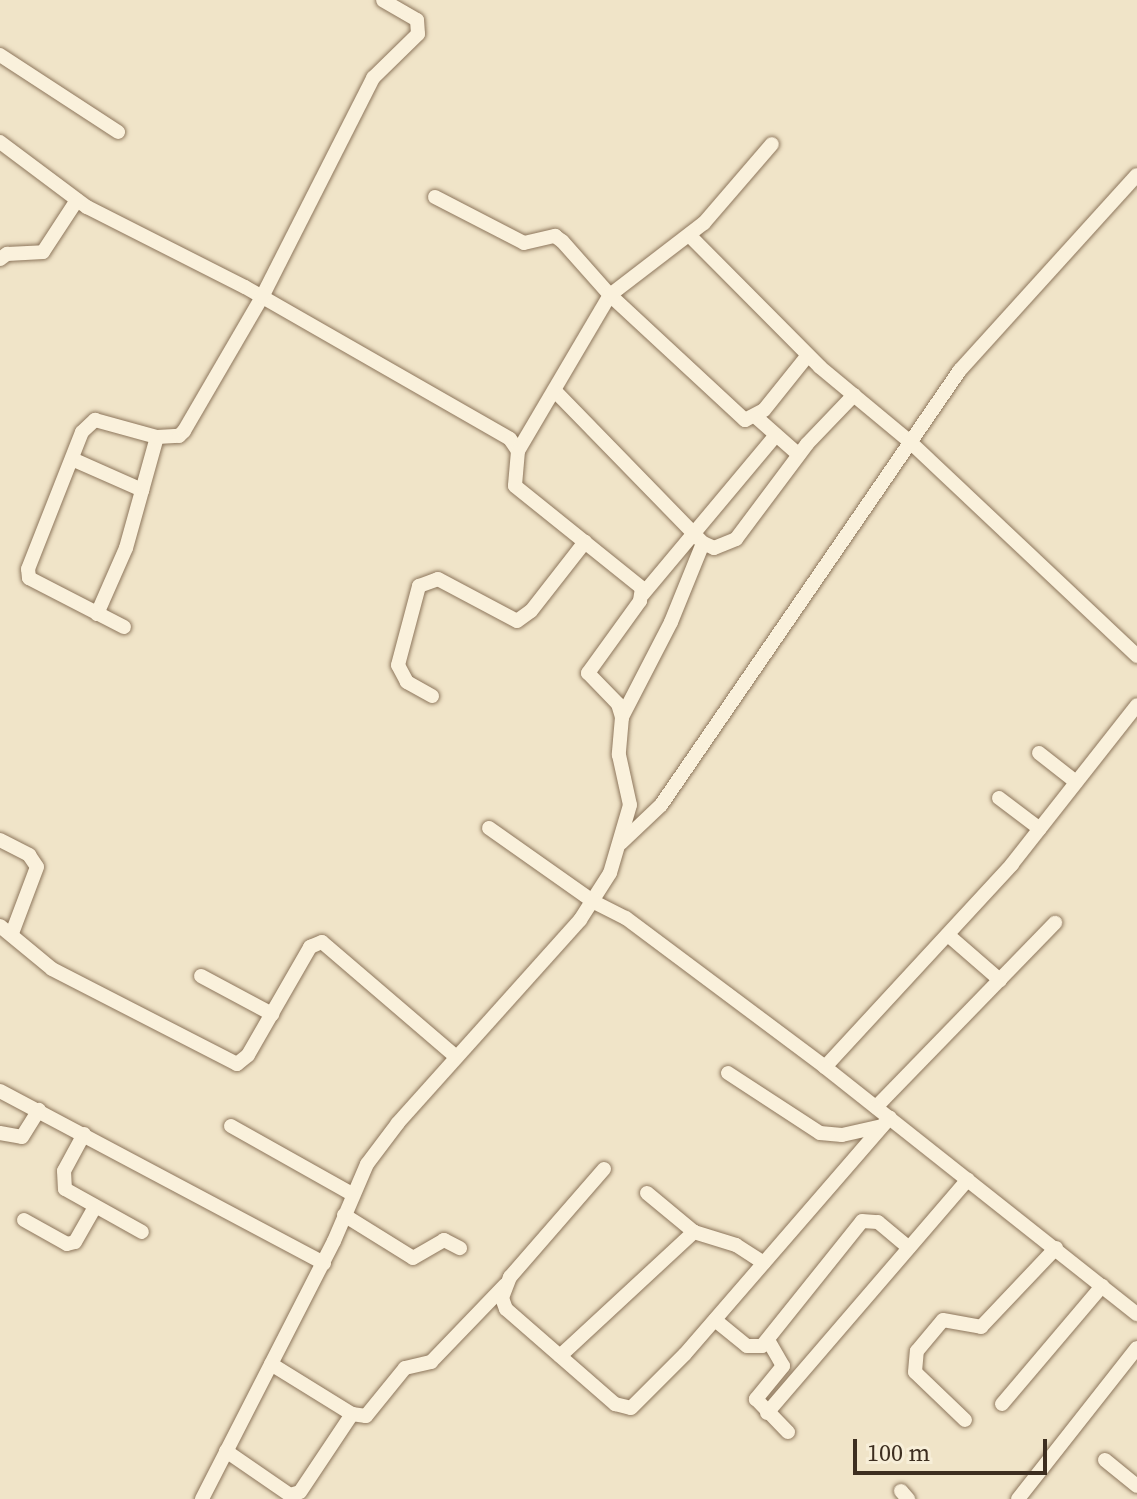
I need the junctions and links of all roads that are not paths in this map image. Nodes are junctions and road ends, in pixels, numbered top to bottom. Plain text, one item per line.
1 (383, 0) edge
2 (0, 55) edge
3 (118, 132) dead end
4 (0, 142) edge
5 (772, 144) dead end
6 (1137, 175) edge
7 (435, 197) dead end
8 (77, 200) junction
9 (690, 236) junction
10 (0, 259) edge
11 (610, 295) junction
12 (262, 297) junction
13 (808, 355) junction
14 (555, 391) junction
15 (854, 395) junction
16 (756, 417) junction
17 (776, 435) junction
18 (157, 437) junction
19 (908, 440) junction
20 (518, 451) junction
21 (799, 455) junction
22 (72, 459) junction
23 (142, 490) junction
24 (697, 538) junction
25 (585, 542) junction
26 (643, 594) junction
27 (97, 614) junction
28 (124, 627) dead end
29 (1137, 656) edge
30 (432, 696) dead end
31 (1137, 705) edge
32 (622, 717) junction
33 (1039, 753) dead end
34 (1076, 782) junction
35 (999, 798) dead end
36 (489, 828) dead end
37 (1040, 829) junction
38 (0, 840) edge
39 (621, 844) junction
40 (594, 902) junction
41 (1055, 923) dead end
42 (6, 930) edge
43 (948, 935) junction
44 (201, 976) dead end
45 (1000, 980) junction
46 (272, 1014) junction
47 (456, 1057) junction
48 (825, 1067) junction
49 (728, 1073) dead end
50 (0, 1091) edge
51 (876, 1107) junction
52 (39, 1110) junction
53 (886, 1122) junction
54 (231, 1126) dead end
55 (0, 1133) edge
56 (84, 1134) junction
57 (604, 1169) dead end
58 (968, 1179) junction
59 (647, 1193) dead end
60 (352, 1194) junction
61 (95, 1207) junction
62 (344, 1215) junction
63 (24, 1220) dead end
64 (142, 1232) dead end
65 (694, 1232) junction
66 (460, 1248) dead end
67 (909, 1248) junction
68 (1056, 1248) junction
69 (324, 1263) junction
70 (764, 1263) junction
71 (505, 1285) junction
72 (1102, 1286) junction
73 (1137, 1314) edge
74 (715, 1320) junction
75 (768, 1340) junction
76 (1137, 1348) edge
77 (560, 1356) junction
78 (271, 1364) junction
79 (1002, 1404) dead end
80 (767, 1413) junction
81 (352, 1414) junction
82 (965, 1420) dead end
83 (788, 1432) dead end
84 (226, 1451) junction
85 (1105, 1460) dead end
86 (1137, 1486) edge
87 (202, 1499) edge
88 (1018, 1499) edge

1 - 12 street
2 - 3 street
4 - 8 street
5 - 9 street
6 - 19 street
7 - 11 street
8 - 10 street
8 - 12 street
9 - 11 street
9 - 13 street
11 - 14 street
11 - 16 street
12 - 18 street
12 - 20 street
13 - 15 street
13 - 16 street
14 - 20 street
14 - 24 street
15 - 19 street
15 - 21 street
16 - 17 street
17 - 21 street
17 - 24 street
18 - 22 street
18 - 23 street
19 - 29 street
19 - 39 street
20 - 25 street
21 - 24 street
22 - 23 street
22 - 27 street
23 - 27 street
24 - 26 street
24 - 32 street
25 - 26 street
25 - 30 street
26 - 32 street
27 - 28 street
31 - 34 street
32 - 39 street
33 - 34 street
34 - 37 street
35 - 37 street
36 - 40 street
37 - 43 street
38 - 42 street
39 - 40 street
40 - 47 street
40 - 48 street
41 - 45 street
42 - 46 street
43 - 45 street
43 - 48 street
44 - 46 street
45 - 51 street
46 - 47 street
47 - 60 street
48 - 51 street
49 - 53 street
50 - 52 street
51 - 53 street
52 - 55 street
52 - 56 street
53 - 58 street
53 - 70 street
54 - 60 street
56 - 61 street
56 - 69 street
57 - 71 street
58 - 67 street
58 - 68 street
59 - 65 street
60 - 62 street
61 - 63 street
61 - 64 street
62 - 66 street
62 - 69 street
65 - 70 street
65 - 77 street
67 - 75 street
67 - 80 street
68 - 72 street
68 - 82 street
69 - 78 street
70 - 74 street
71 - 77 street
71 - 81 street
72 - 73 street
72 - 79 street
74 - 75 street
74 - 77 street
75 - 80 street
76 - 88 street
78 - 81 street
78 - 84 street
80 - 83 street
81 - 84 street
84 - 87 street
85 - 86 street

